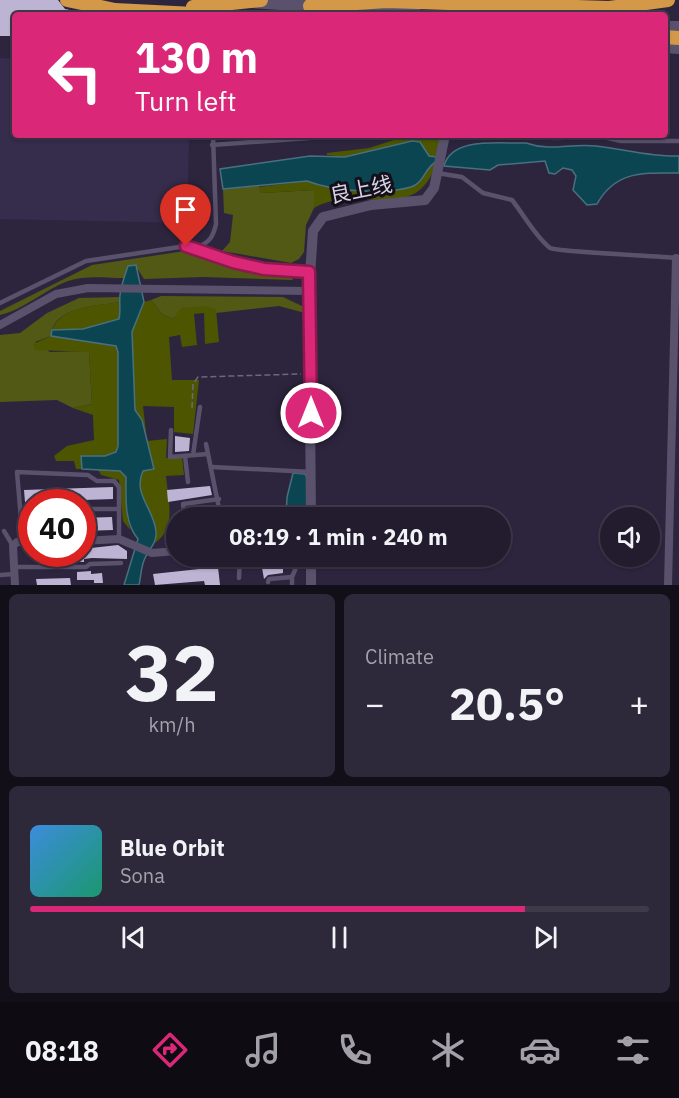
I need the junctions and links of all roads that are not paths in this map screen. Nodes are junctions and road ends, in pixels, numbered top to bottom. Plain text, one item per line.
1 (67, 0) edge
2 (220, 0) edge
3 (261, 0) edge
4 (668, 0) edge
5 (679, 0) edge
6 (309, 7) edge
7 (158, 12) joint
8 (335, 12) edge
9 (377, 12) edge
10 (468, 12) edge
11 (616, 12) edge
12 (213, 138) edge
13 (313, 138) edge
14 (445, 138) edge
15 (608, 138) edge
16 (679, 141) edge
17 (212, 146) junction
18 (437, 173) junction
19 (195, 248) junction
20 (677, 258) edge
21 (309, 272) junction
22 (309, 291) junction
23 (0, 303) edge
24 (0, 325) edge
25 (200, 407) road end
26 (171, 430) dead end
27 (206, 444) dead end
28 (208, 454) junction
29 (193, 455) junction
30 (185, 456) junction
31 (212, 467) junction
32 (311, 472) junction
33 (188, 482) dead end
34 (19, 489) edge
35 (219, 499) junction
36 (183, 507) edge
37 (220, 507) edge
38 (311, 507) edge
39 (96, 509) edge
40 (119, 509) junction
41 (4, 531) dead end
42 (119, 539) junction
43 (96, 540) edge
44 (18, 542) edge
45 (13, 546) junction
46 (166, 551) edge
47 (166, 553) edge
48 (163, 554) junction
49 (121, 563) dead end
50 (240, 567) edge
51 (296, 567) edge
52 (311, 567) edge
53 (14, 571) junction
54 (0, 575) edge
55 (292, 577) junction
56 (239, 578) dead end
57 (268, 582) dead end
58 (15, 585) edge
59 (292, 585) edge
60 (311, 585) edge
61 (668, 585) edge

1 - 7 highway
2 - 6 main road
3 - 7 highway
4 - 6 highway
5 - 11 highway
6 - 8 main road
6 - 9 main road
6 - 10 highway
12 - 17 lane
13 - 17 lane
14 - 18 street, 良上线
15 - 16 lane
17 - 19 lane
18 - 20 lane
18 - 21 street, 良上线
19 - 21 lane
19 - 23 lane
20 - 61 street
21 - 22 street, 良上线
22 - 24 street
22 - 32 street, 良上线
25 - 29 lane
26 - 30 lane
27 - 28 lane
28 - 29 lane
28 - 31 lane
29 - 30 lane
30 - 33 lane
31 - 32 lane
31 - 35 lane
32 - 38 street, 良上线
34 - 40 lane
35 - 36 lane
35 - 37 lane
39 - 40 lane
40 - 42 lane
41 - 45 lane
42 - 43 street
42 - 48 street
44 - 45 street
45 - 53 street
46 - 48 lane
47 - 48 street
49 - 53 lane
50 - 56 lane
51 - 55 lane
52 - 60 street
53 - 54 lane
53 - 58 street
55 - 57 lane
55 - 59 lane

